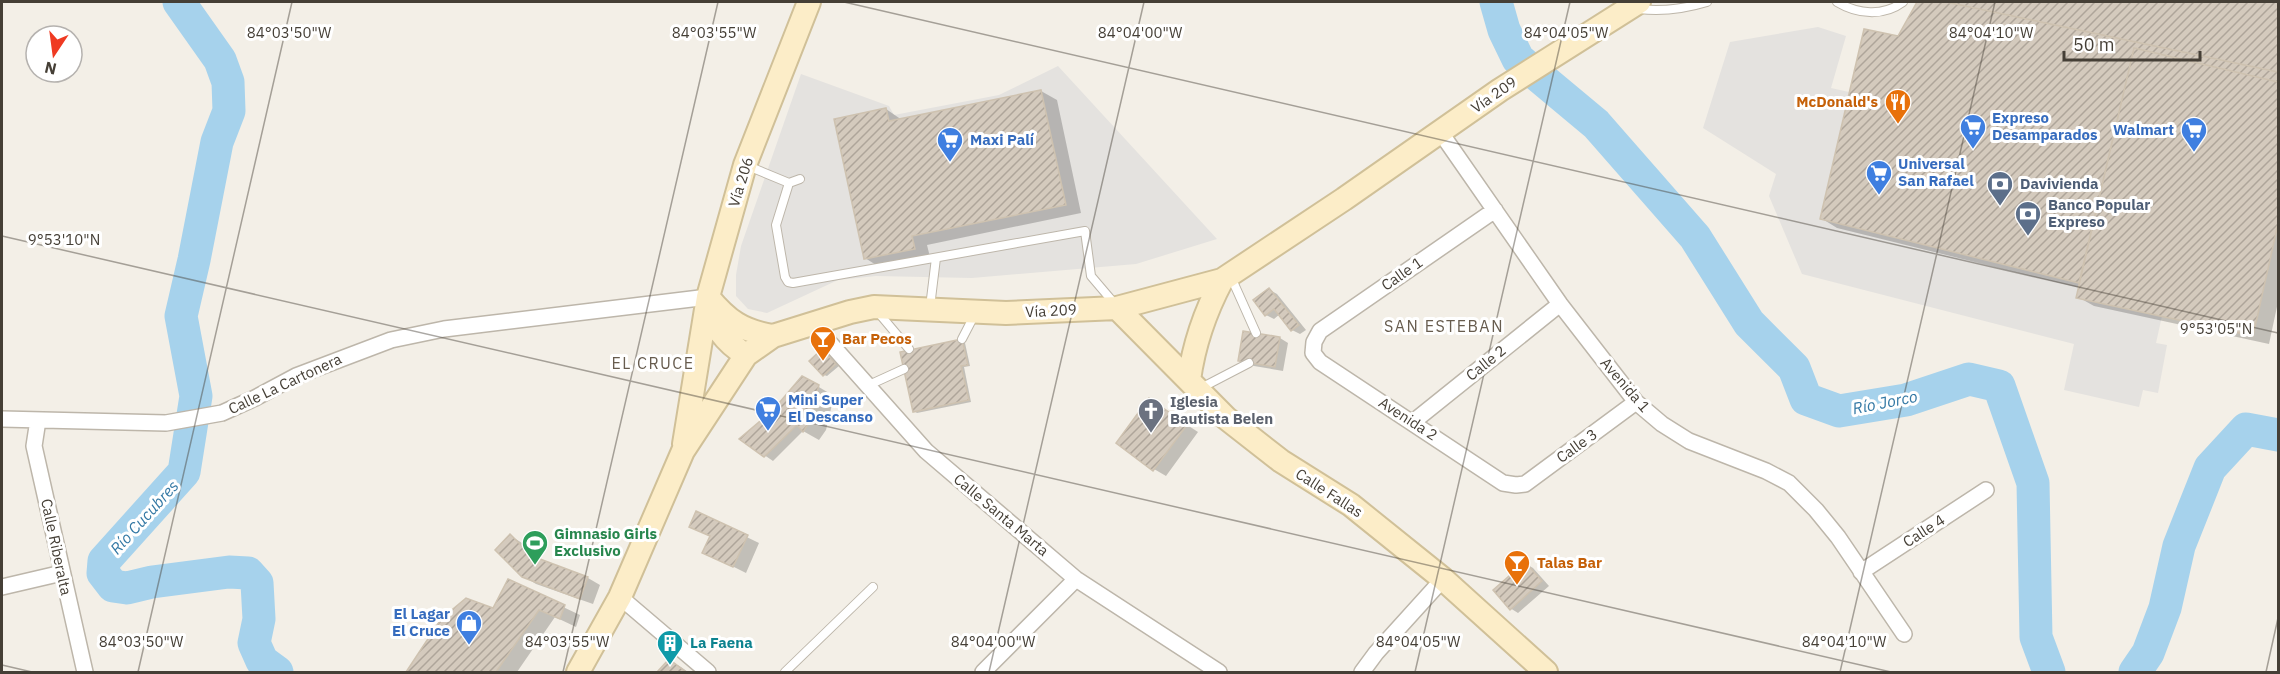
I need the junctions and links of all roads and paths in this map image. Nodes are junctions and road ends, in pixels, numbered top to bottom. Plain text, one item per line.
1 (809, 2) edge
2 (1707, 2) edge
3 (1837, 2) edge
4 (1903, 2) edge
5 (1619, 11) edge
6 (1441, 133) junction
7 (745, 165) junction
8 (800, 179) dead end
9 (789, 183) junction
10 (1495, 210) junction
11 (936, 258) junction
12 (1226, 277) junction
13 (708, 297) junction
14 (1560, 304) junction
15 (874, 308) junction
16 (1117, 308) junction
17 (930, 310) junction
18 (975, 312) junction
19 (812, 323) junction
20 (1256, 333) dead end
21 (773, 336) junction
22 (962, 339) dead end
23 (1314, 342) joint
24 (909, 350) dead end
25 (746, 355) junction
26 (1249, 363) dead end
27 (904, 369) dead end
28 (869, 385) junction
29 (1193, 385) junction
30 (1636, 402) junction
31 (2, 419) edge
32 (38, 420) junction
33 (1413, 422) junction
34 (683, 451) junction
35 (1516, 485) joint
36 (1986, 490) dead end
37 (1861, 572) junction
38 (62, 573) junction
39 (1076, 579) junction
40 (1443, 579) junction
41 (2, 587) edge
42 (873, 587) dead end
43 (620, 597) junction
44 (1904, 634) dead end
45 (86, 672) edge
46 (578, 672) edge
47 (708, 672) edge
48 (785, 672) edge
49 (983, 672) edge
50 (1219, 672) edge
51 (1362, 672) edge
52 (1546, 672) edge

1 - 7 main road, Vía 206
2 - 5 lane
3 - 4 lane
5 - 6 main road, Vía 209
6 - 10 street, Avenida 1
6 - 12 main road, Vía 209
7 - 9 lane
7 - 13 main road, Vía 206
8 - 9 lane
9 - 11 lane
10 - 14 street, Avenida 1
10 - 23 street, Calle 1
11 - 16 lane
11 - 17 lane
12 - 16 main road, Vía 209
12 - 20 lane
12 - 29 main road
13 - 21 main road
13 - 25 main road
13 - 32 street, Calle La Cartonera
13 - 34 main road, Vía 206
14 - 30 street, Avenida 1
14 - 33 street, Calle 2
15 - 17 main road, Vía 209
15 - 19 main road, Vía 209
15 - 24 lane
16 - 18 main road, Vía 209
16 - 29 main road, Calle Fallas
17 - 18 main road, Vía 209
18 - 22 lane
19 - 21 main road, Vía 209
19 - 28 street, Calle Santa Marta
21 - 25 main road, Vía 209
23 - 33 street, Avenida 2
25 - 34 main road, Vía 209
26 - 29 lane
27 - 28 lane
28 - 39 street, Calle Santa Marta
29 - 40 main road, Calle Fallas
30 - 35 street, Calle 3
30 - 37 street, Avenida 1
31 - 32 street, Calle La Cartonera
32 - 38 street, Calle Riberalta
33 - 35 street, Avenida 2
34 - 43 main road, Vía 209
36 - 37 street, Calle 4
37 - 44 street, Avenida 1
38 - 41 street
38 - 45 street, Calle Riberalta
39 - 49 street
39 - 50 street, Calle Santa Marta
40 - 51 street
40 - 52 main road, Calle Fallas
42 - 48 lane
43 - 46 main road, Vía 209
43 - 47 street

